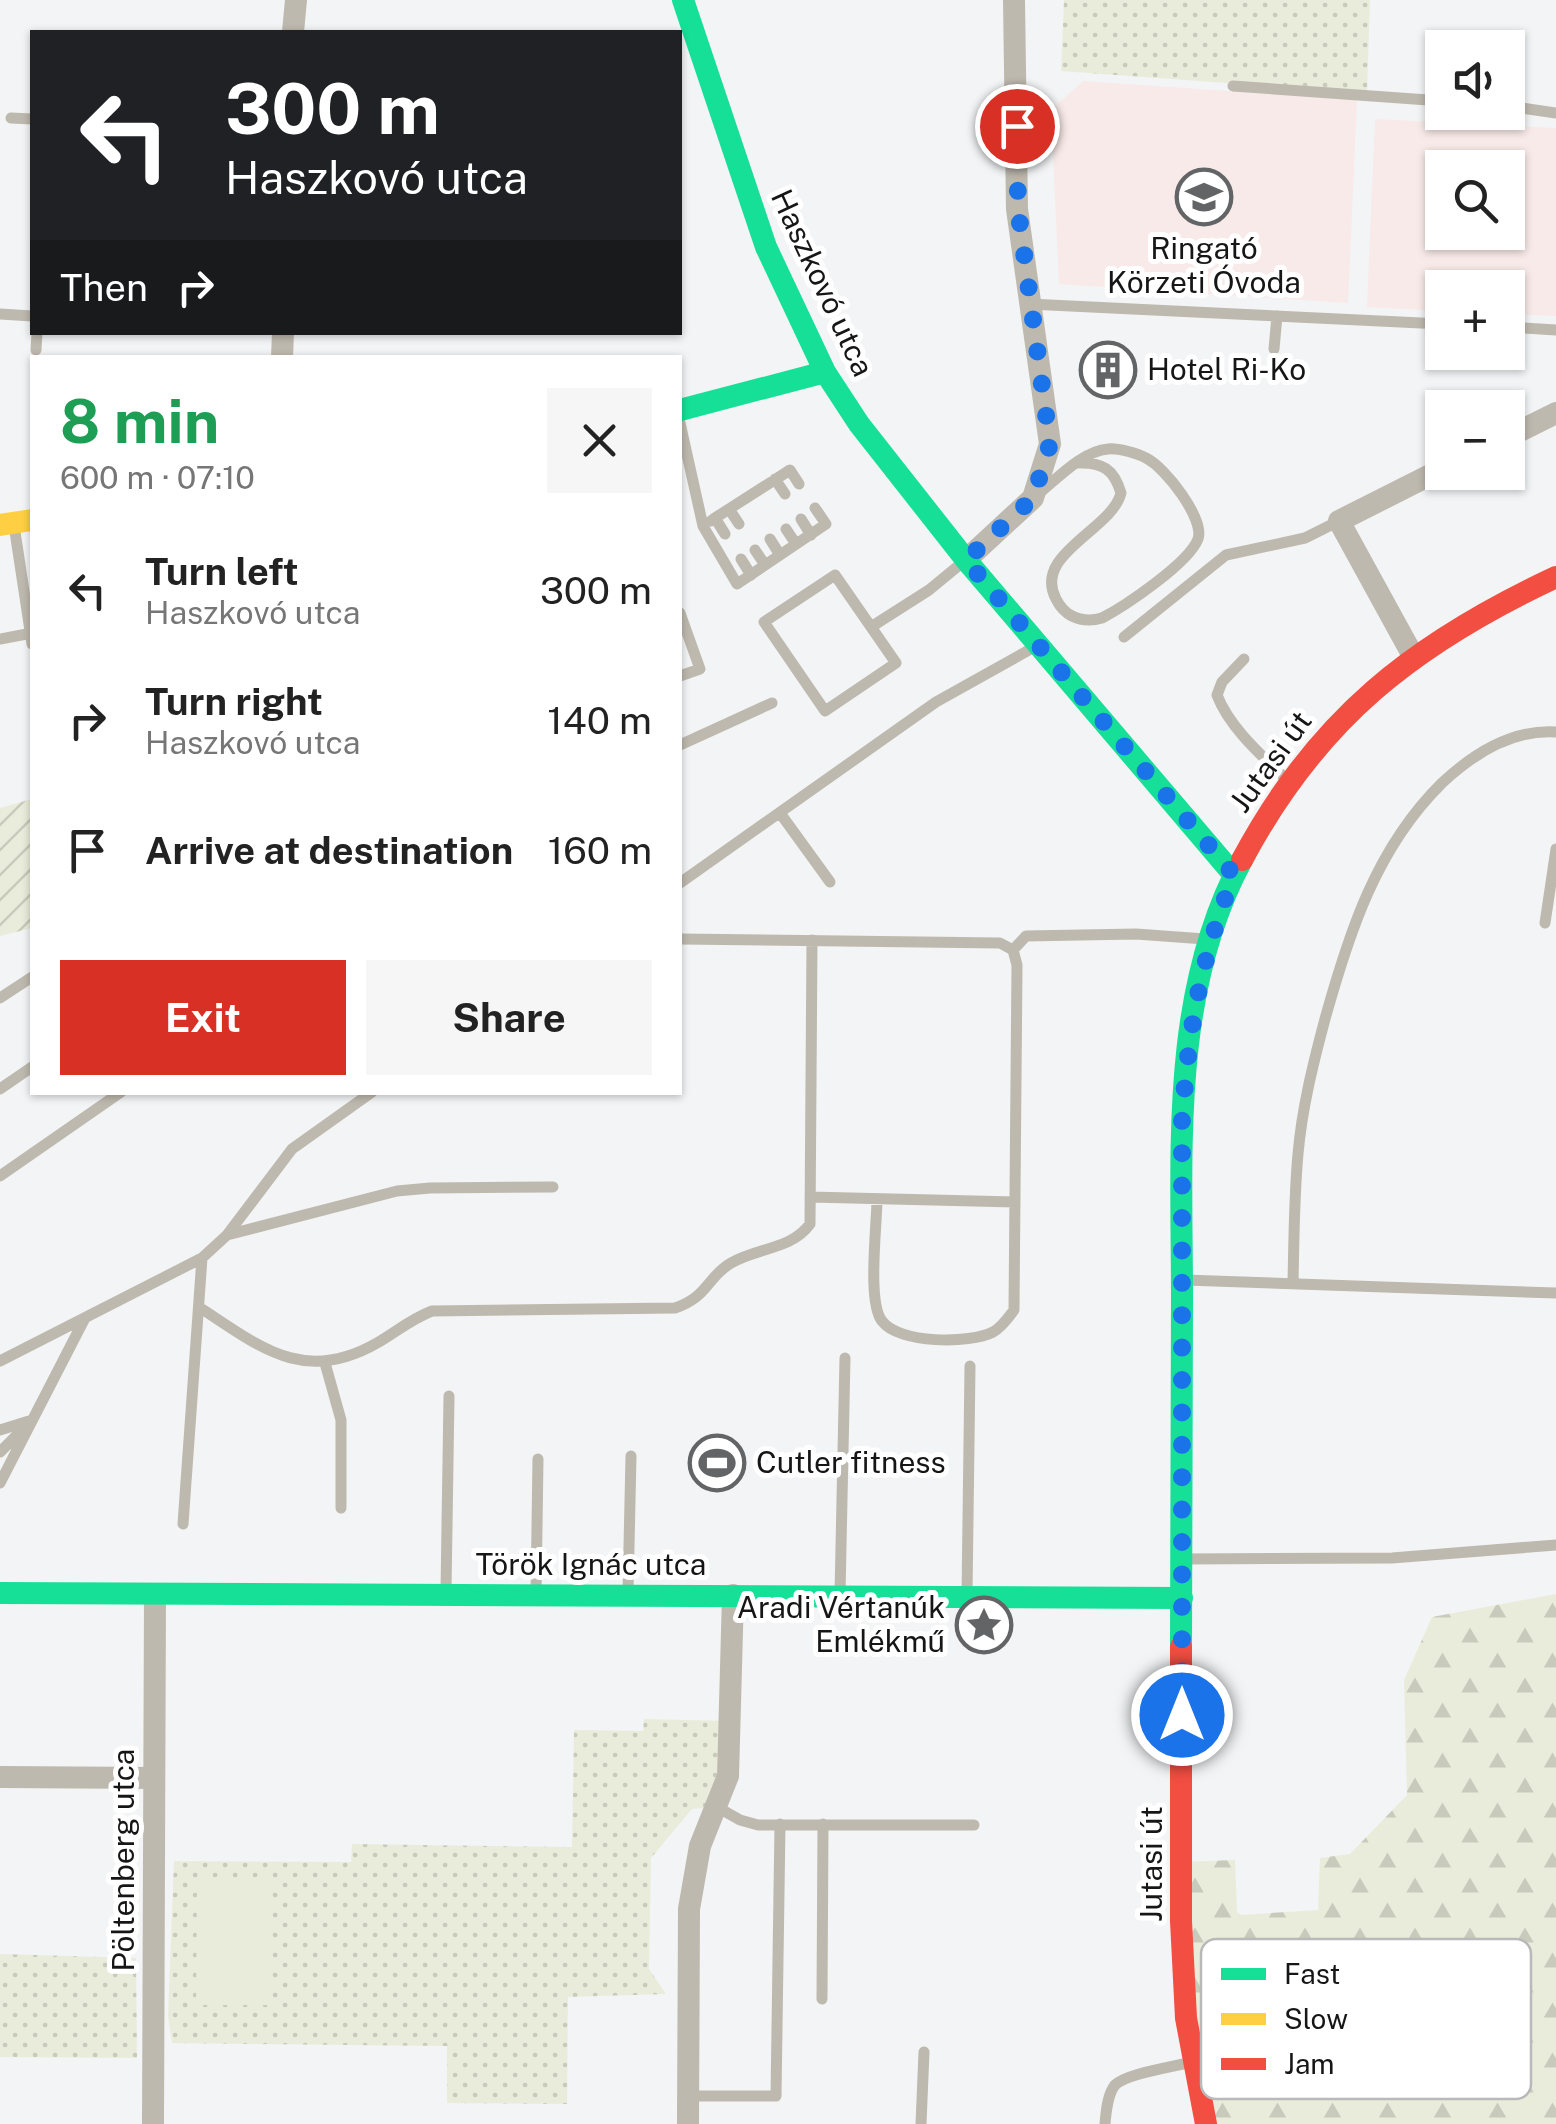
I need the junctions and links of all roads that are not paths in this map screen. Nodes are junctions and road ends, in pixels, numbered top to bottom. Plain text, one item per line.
1 (296, 0) edge
2 (683, 0) edge
3 (1014, 0) edge
4 (294, 30) edge
5 (1234, 86) dead end
6 (1425, 100) edge
7 (1525, 108) edge
8 (1556, 113) edge
9 (11, 118) dead end
10 (30, 119) edge
11 (1028, 304) junction
12 (0, 314) edge
13 (30, 316) edge
14 (1277, 316) junction
15 (1425, 323) edge
16 (1525, 328) edge
17 (1556, 330) edge
18 (36, 335) edge
19 (1274, 349) dead end
20 (36, 350) dead end
21 (825, 372) junction
22 (682, 409) edge
23 (1556, 413) edge
24 (1525, 428) edge
25 (682, 435) edge
26 (1078, 463) junction
27 (1425, 478) edge
28 (775, 479) junction
29 (800, 484) dead end
30 (761, 488) junction
31 (785, 494) dead end
32 (1033, 498) junction
33 (745, 499) junction
34 (770, 503) dead end
35 (815, 508) dead end
36 (729, 509) junction
37 (754, 514) dead end
38 (715, 518) junction
39 (801, 519) dead end
40 (1339, 521) junction
41 (15, 522) edge
42 (739, 524) dead end
43 (703, 526) junction
44 (786, 529) dead end
45 (725, 534) dead end
46 (811, 534) junction
47 (770, 539) dead end
48 (796, 544) junction
49 (756, 550) dead end
50 (780, 555) junction
51 (741, 559) dead end
52 (966, 560) junction
53 (765, 565) junction
54 (751, 575) junction
55 (1556, 576) edge
56 (682, 619) edge
57 (30, 623) edge
58 (872, 628) junction
59 (30, 637) edge
60 (1124, 637) dead end
61 (0, 640) edge
62 (1038, 644) junction
63 (1412, 654) junction
64 (1244, 659) dead end
65 (682, 675) edge
66 (772, 702) dead end
67 (1556, 732) edge
68 (682, 744) edge
69 (1289, 782) junction
70 (780, 812) junction
71 (1556, 849) edge
72 (1234, 875) junction
73 (682, 882) edge
74 (830, 882) dead end
75 (1544, 924) dead end
76 (682, 939) edge
77 (812, 940) junction
78 (1210, 940) junction
79 (1013, 950) junction
80 (30, 978) edge
81 (0, 998) edge
82 (30, 1067) edge
83 (0, 1089) edge
84 (117, 1095) edge
85 (368, 1095) edge
86 (0, 1176) edge
87 (553, 1187) dead end
88 (810, 1197) junction
89 (877, 1198) junction
90 (1015, 1202) junction
91 (227, 1235) junction
92 (202, 1258) junction
93 (1183, 1280) junction
94 (1293, 1283) junction
95 (1556, 1293) edge
96 (199, 1307) junction
97 (86, 1318) junction
98 (844, 1358) dead end
99 (0, 1361) edge
100 (326, 1363) junction
101 (970, 1366) dead end
102 (449, 1396) dead end
103 (34, 1420) junction
104 (0, 1430) edge
105 (0, 1452) edge
106 (631, 1456) dead end
107 (538, 1459) dead end
108 (0, 1484) edge
109 (341, 1508) dead end
110 (183, 1524) dead end
111 (1556, 1546) edge
112 (1182, 1560) junction
113 (0, 1593) edge
114 (154, 1595) junction
115 (536, 1595) junction
116 (733, 1595) junction
117 (840, 1595) junction
118 (446, 1596) junction
119 (628, 1596) junction
120 (967, 1596) junction
121 (1182, 1598) junction
122 (0, 1777) edge
123 (154, 1778) junction
124 (717, 1807) junction
125 (780, 1824) junction
126 (823, 1824) junction
127 (974, 1824) dead end
128 (822, 1998) dead end
129 (924, 2052) dead end
130 (1194, 2062) junction
131 (688, 2096) junction
132 (1201, 2098) edge
133 (1201, 2099) edge
134 (153, 2124) edge
135 (688, 2124) edge
136 (920, 2124) edge
137 (1105, 2124) edge
138 (1206, 2124) edge

1 - 4 street
2 - 21 street, Haszkovó utca
3 - 11 street
5 - 6 lane
7 - 8 lane
9 - 10 lane
11 - 14 lane
11 - 32 street
12 - 13 lane
14 - 15 lane
14 - 19 lane
16 - 17 lane
18 - 20 lane
21 - 22 street
21 - 52 street, Haszkovó utca
23 - 24 street
25 - 43 lane
26 - 26 lane
26 - 32 lane
27 - 40 street
28 - 29 lane
28 - 30 lane
28 - 31 lane
30 - 33 lane
30 - 34 lane
32 - 52 street
33 - 36 lane
33 - 37 lane
35 - 46 lane
36 - 38 lane
36 - 42 lane
38 - 43 lane
38 - 45 lane
39 - 46 lane
40 - 60 lane
40 - 63 street
41 - 57 lane
43 - 54 lane
44 - 48 lane
46 - 48 lane
47 - 50 lane
48 - 50 lane
49 - 53 lane
50 - 53 lane
51 - 54 lane
52 - 58 lane
52 - 62 street, Haszkovó utca
53 - 54 lane
55 - 63 street, Jutasi út
56 - 65 lane
58 - 58 lane
59 - 61 lane
62 - 70 lane
62 - 72 street, Haszkovó utca
63 - 69 street, Jutasi út
64 - 69 lane
66 - 68 lane
67 - 94 lane
69 - 72 street, Jutasi út
70 - 73 lane
70 - 74 lane
71 - 75 lane
72 - 78 street, Jutasi út
76 - 77 lane
77 - 79 lane
77 - 88 lane
78 - 79 lane
78 - 93 street, Jutasi út
79 - 90 lane
80 - 81 lane
82 - 83 lane
84 - 86 lane
85 - 91 lane
87 - 91 lane
88 - 89 lane
88 - 100 lane
89 - 90 lane
89 - 90 lane
91 - 92 lane
92 - 96 lane
92 - 97 lane
93 - 94 lane
93 - 112 street, Jutasi út
94 - 95 lane
96 - 100 lane
96 - 110 lane
97 - 99 lane
97 - 103 lane
98 - 117 lane
100 - 109 lane
101 - 120 lane
102 - 118 lane
103 - 104 lane
103 - 105 lane
103 - 108 lane
106 - 119 lane
107 - 115 lane
111 - 112 lane
112 - 121 street, Jutasi út
113 - 114 street, Török Ignác utca
114 - 118 street, Török Ignác utca
114 - 123 street, Pöltenberg utca
115 - 118 street, Török Ignác utca
115 - 119 street, Török Ignác utca
116 - 117 street, Török Ignác utca
116 - 119 street, Török Ignác utca
116 - 124 street
117 - 120 street, Török Ignác utca
120 - 121 street, Török Ignác utca
121 - 130 street, Jutasi út
122 - 123 street
123 - 134 street, Pöltenberg utca
124 - 125 lane
124 - 131 street
125 - 126 lane
125 - 131 lane
126 - 127 lane
126 - 128 lane
129 - 136 lane
130 - 132 street, Jutasi út
130 - 137 lane
131 - 135 street
133 - 138 street, Jutasi út

